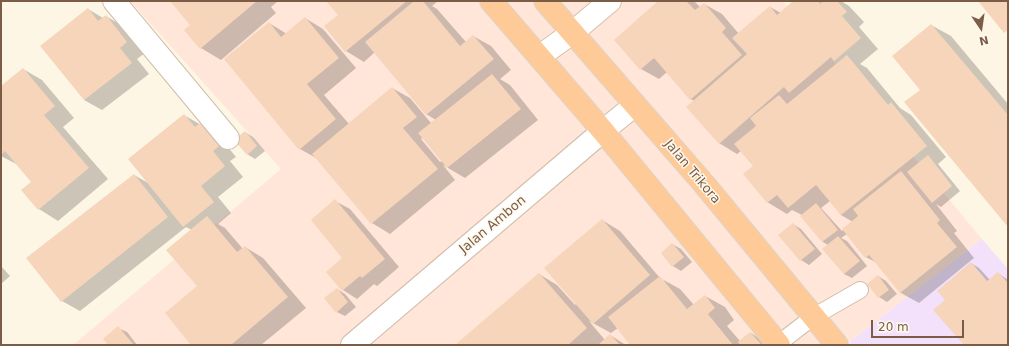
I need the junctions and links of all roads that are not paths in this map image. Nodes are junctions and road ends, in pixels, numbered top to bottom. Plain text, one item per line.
1 (114, 1) edge
2 (491, 1) edge
3 (545, 1) edge
4 (610, 1) edge
5 (572, 33) junction
6 (540, 56) junction
7 (635, 105) junction
8 (603, 131) junction
9 (228, 138) dead end
10 (860, 290) dead end
11 (813, 317) junction
12 (778, 344) edge
13 (352, 345) edge
14 (837, 345) edge

1 - 9 street
2 - 6 highway
3 - 5 highway, Jalan Trikora
4 - 5 street
5 - 6 street
5 - 7 highway, Jalan Trikora
6 - 8 highway
7 - 8 street, Jalan Ambon
7 - 11 highway, Jalan Trikora
8 - 12 highway
8 - 13 street, Jalan Ambon
10 - 11 lane
11 - 12 lane
11 - 14 highway, Jalan Trikora

